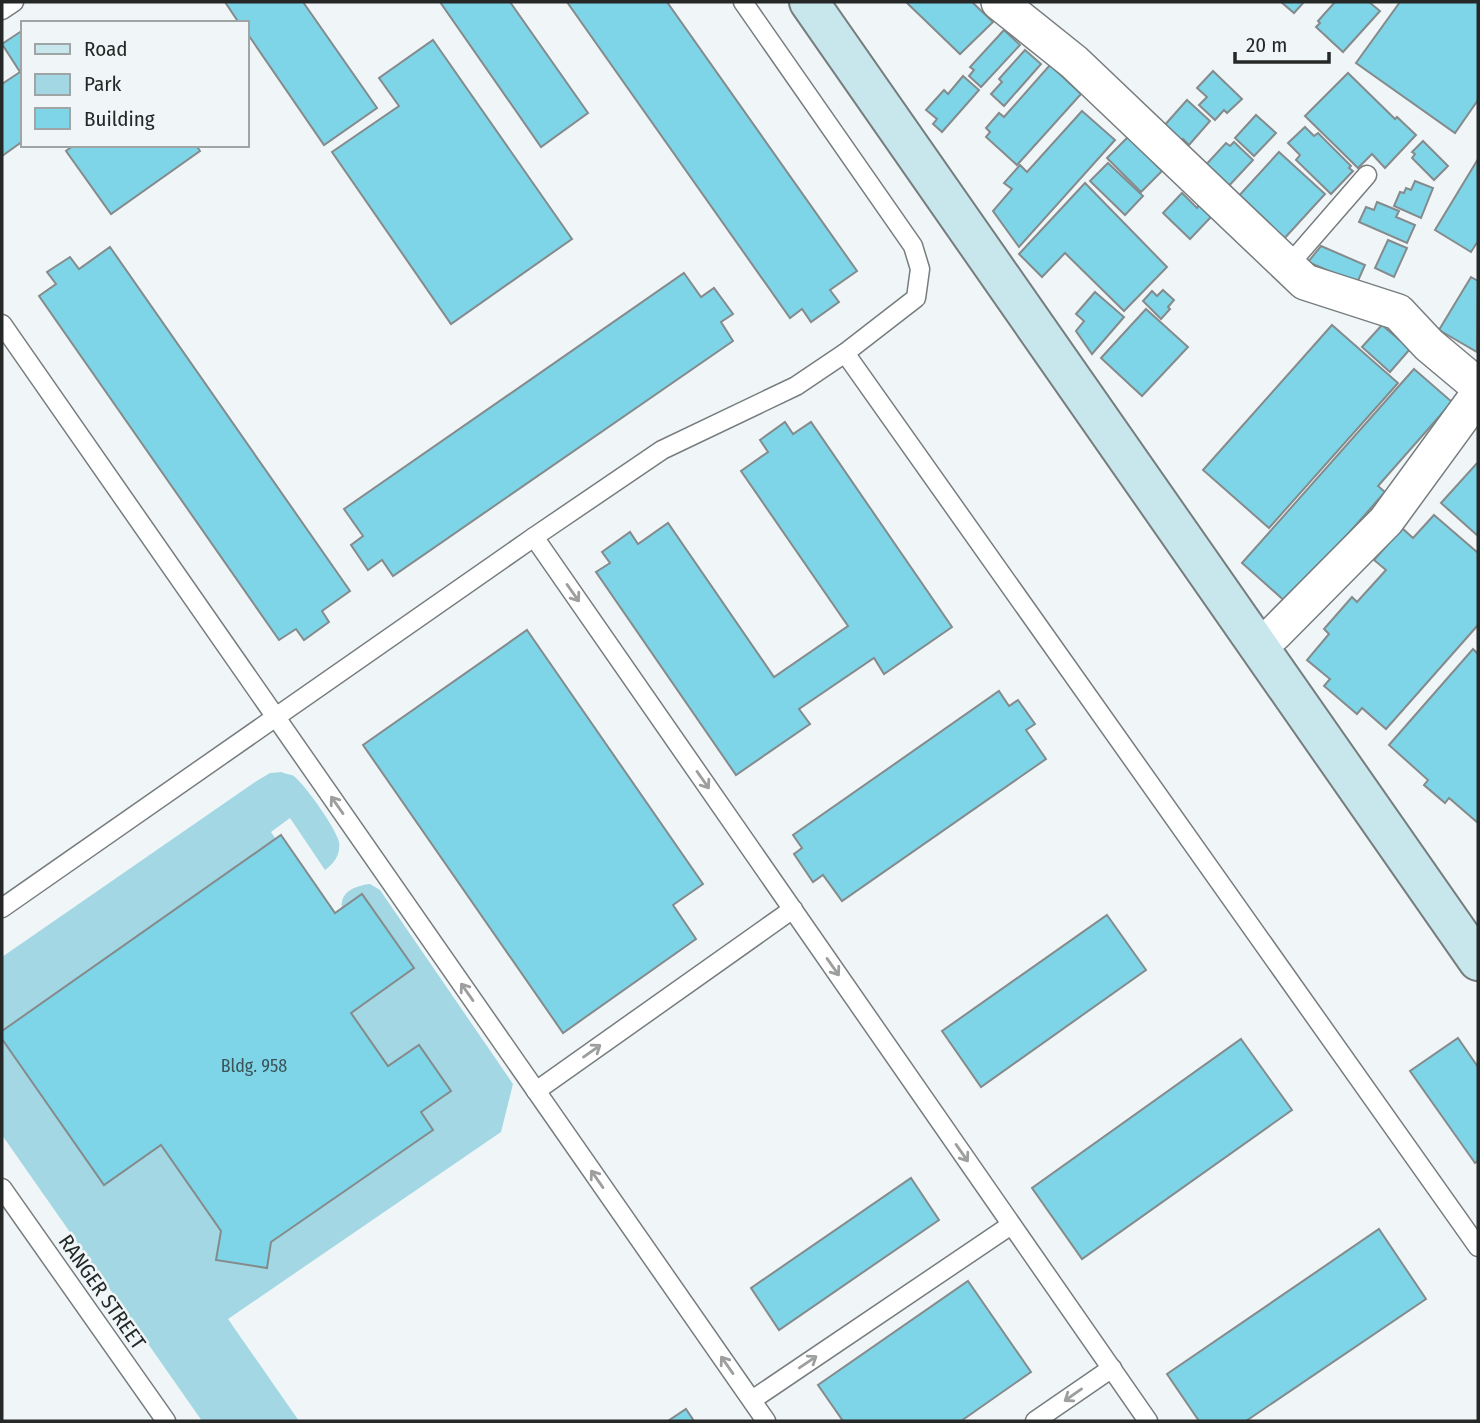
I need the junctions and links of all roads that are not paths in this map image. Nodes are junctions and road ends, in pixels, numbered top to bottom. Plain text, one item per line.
1 (14, 2) edge
2 (743, 2) edge
3 (809, 2) edge
4 (999, 2) edge
5 (2, 10) edge
6 (1367, 175) dead end
7 (1288, 266) junction
8 (2, 324) edge
9 (845, 353) junction
10 (1478, 386) edge
11 (1478, 395) edge
12 (534, 537) junction
13 (1258, 646) junction
14 (277, 718) junction
15 (2, 908) edge
16 (793, 909) junction
17 (1478, 961) edge
18 (536, 1091) junction
19 (2, 1188) edge
20 (1012, 1225) junction
21 (1478, 1247) edge
22 (1112, 1368) junction
23 (752, 1400) junction
24 (166, 1421) edge
25 (766, 1421) edge
26 (1035, 1421) edge
27 (1148, 1421) edge

1 - 5 lane
2 - 9 lane
3 - 13 street
4 - 7 street
6 - 7 lane
7 - 10 street
8 - 14 lane
9 - 12 lane
9 - 21 lane
11 - 13 street
12 - 14 lane
12 -> 16 lane
13 - 17 street
14 - 15 lane
18 -> 14 lane
18 -> 16 lane
16 -> 20 lane
23 -> 18 lane
19 - 24 lane, RANGER STREET
20 - 22 lane
23 -> 20 lane
22 -> 26 lane
22 - 27 lane
23 - 25 lane

